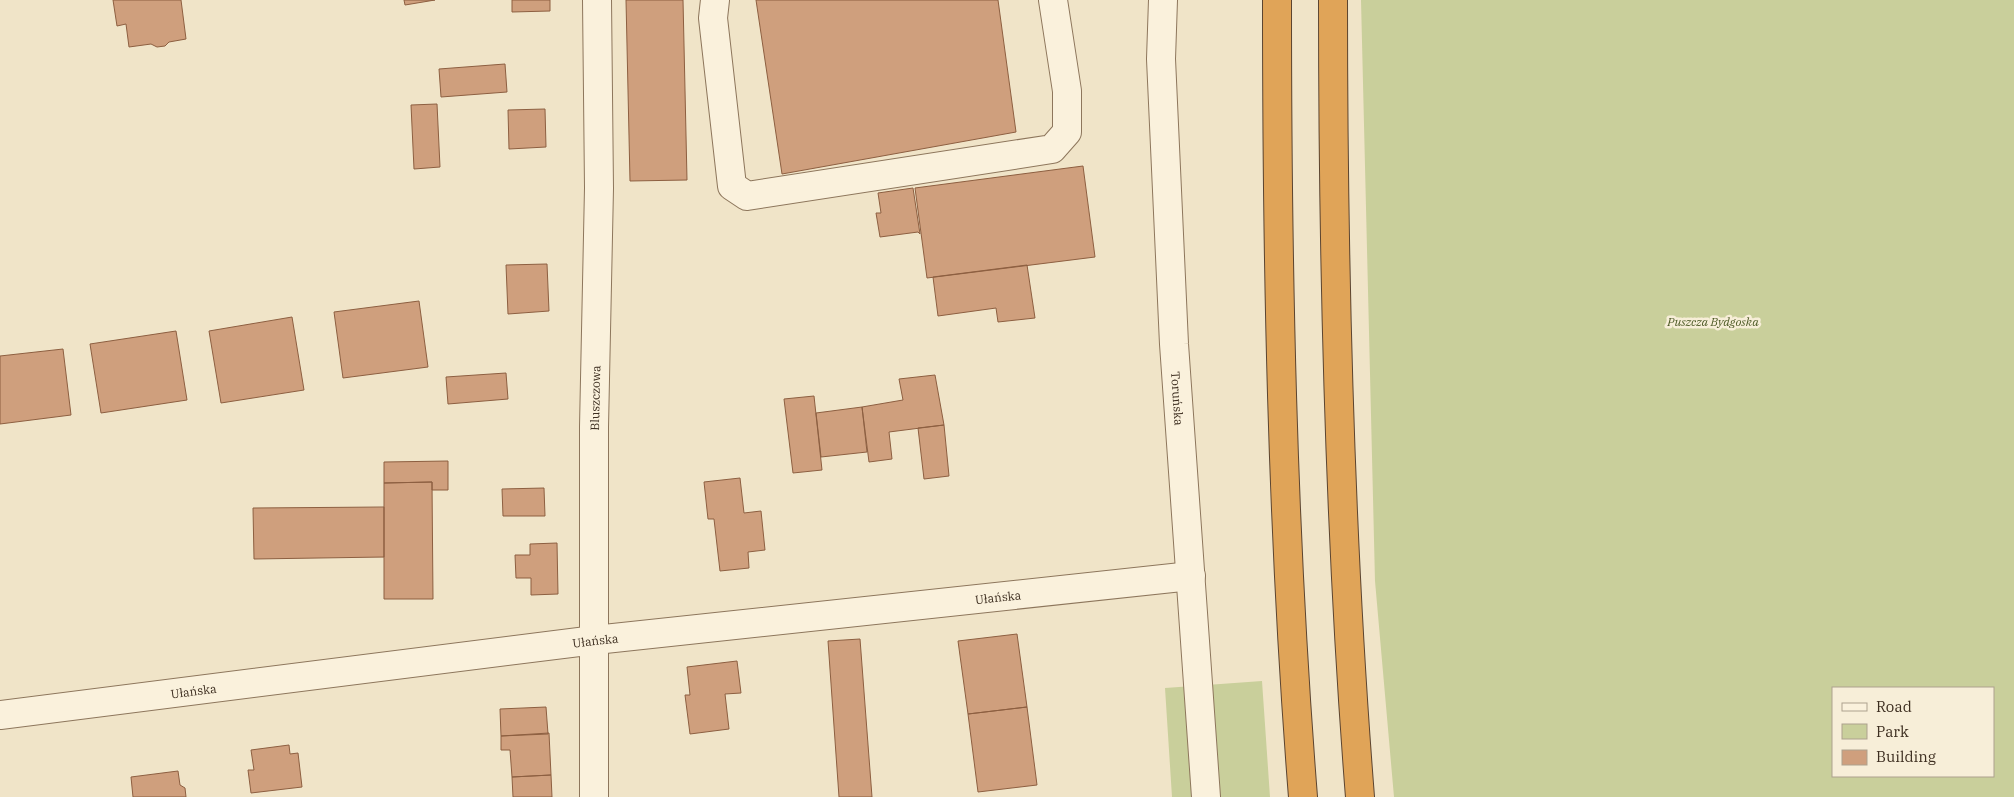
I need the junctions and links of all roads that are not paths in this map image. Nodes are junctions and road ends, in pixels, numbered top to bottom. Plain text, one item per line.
1 (597, 0) edge
2 (715, 0) edge
3 (1053, 0) edge
4 (1163, 0) edge
5 (1277, 0) edge
6 (1333, 0) edge
7 (1191, 576) junction
8 (595, 640) junction
9 (0, 715) edge
10 (594, 797) edge
11 (1206, 797) edge
12 (1303, 797) edge
13 (1360, 797) edge

1 - 8 street, Bluszczowa
2 - 3 street
4 - 7 street, Toruńska
5 - 12 highway
6 - 13 highway
7 - 8 street, Ułańska
7 - 11 street, Toruńska
8 - 9 street, Ułańska
8 - 10 street, Bluszczowa

